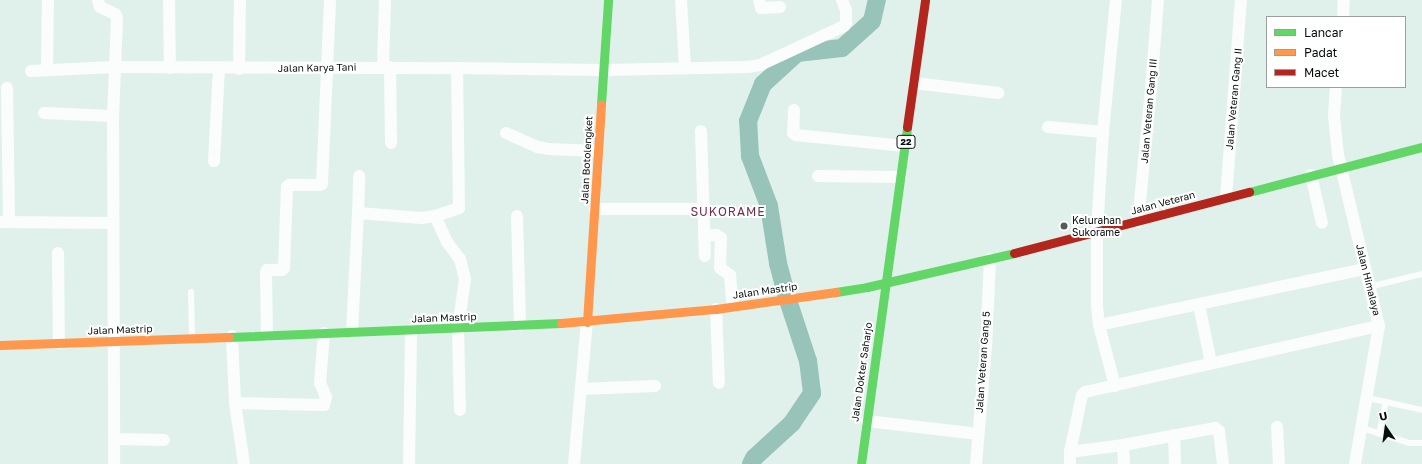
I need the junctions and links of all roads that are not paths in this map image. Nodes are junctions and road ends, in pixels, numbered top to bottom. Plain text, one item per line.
1 (48, 0) edge
2 (98, 0) edge
3 (169, 0) edge
4 (240, 0) edge
5 (330, 0) edge
6 (385, 0) edge
7 (608, 0) edge
8 (681, 0) edge
9 (759, 0) edge
10 (842, 0) edge
11 (925, 0) edge
12 (1116, 0) edge
13 (1158, 0) edge
14 (1241, 0) edge
15 (1344, 0) edge
16 (780, 7) dead end
17 (1342, 16) edge
18 (114, 67) junction
19 (326, 67) junction
20 (387, 67) junction
21 (170, 68) junction
22 (457, 68) junction
23 (685, 68) junction
24 (47, 69) junction
25 (219, 69) junction
26 (238, 69) junction
27 (31, 70) dead end
28 (603, 70) junction
29 (914, 82) junction
30 (7, 88) dead end
31 (1336, 88) edge
32 (998, 93) dead end
33 (794, 110) dead end
34 (44, 113) dead end
35 (113, 116) junction
36 (1048, 127) dead end
37 (701, 131) dead end
38 (1103, 132) junction
39 (506, 133) dead end
40 (391, 143) dead end
41 (906, 146) junction
42 (1422, 147) edge
43 (598, 151) junction
44 (214, 161) dead end
45 (1341, 168) junction
46 (1311, 175) junction
47 (359, 176) dead end
48 (818, 176) dead end
49 (901, 176) junction
50 (1226, 198) junction
51 (595, 209) junction
52 (703, 209) junction
53 (358, 213) junction
54 (435, 216) junction
55 (517, 216) dead end
56 (4, 222) edge
57 (1138, 222) junction
58 (112, 223) junction
59 (1322, 223) dead end
60 (1097, 231) junction
61 (704, 236) junction
62 (58, 253) dead end
63 (706, 256) dead end
64 (990, 259) junction
65 (1364, 269) junction
66 (1422, 274) edge
67 (886, 284) junction
68 (1369, 286) junction
69 (191, 292) dead end
70 (1199, 305) junction
71 (733, 307) junction
72 (716, 309) junction
73 (587, 322) junction
74 (520, 325) junction
75 (1099, 325) junction
76 (1379, 326) junction
77 (458, 329) junction
78 (411, 330) junction
79 (352, 332) junction
80 (324, 333) junction
81 (267, 335) junction
82 (232, 336) junction
83 (192, 338) junction
84 (114, 342) junction
85 (59, 343) junction
86 (0, 345) edge
87 (1211, 364) junction
88 (719, 384) dead end
89 (655, 386) dead end
90 (1115, 386) junction
91 (581, 389) junction
92 (1368, 398) junction
93 (1386, 402) junction
94 (235, 403) junction
95 (460, 410) dead end
96 (1422, 410) edge
97 (866, 421) junction
98 (1278, 426) dead end
99 (1362, 428) junction
100 (978, 434) junction
101 (1379, 434) junction
102 (1174, 435) junction
103 (114, 439) junction
104 (164, 440) dead end
105 (1422, 443) edge
106 (1123, 446) junction
107 (1070, 458) edge
108 (114, 464) edge
109 (244, 464) edge
110 (409, 464) edge
111 (574, 464) edge
112 (861, 464) edge
113 (976, 464) edge
114 (1124, 464) edge
115 (1175, 464) edge
116 (1223, 464) edge
117 (1279, 464) edge
118 (1355, 464) edge

1 - 24 street
2 - 18 street
3 - 21 street
4 - 26 street
5 - 19 street
6 - 20 street
7 - 28 main road, Jalan Botolengket
8 - 23 street
9 - 16 street
10 - 23 street, Jalan Karya Tani
11 - 29 main road, 22
12 - 38 street
13 - 57 street, Jalan Veteran Gang III
14 - 50 street, Jalan Veteran Gang II
15 - 17 street
18 - 21 street, Jalan Karya Tani
18 - 24 street, Jalan Karya Tani
18 - 35 street
19 - 20 street, Jalan Karya Tani
19 - 26 street, Jalan Karya Tani
19 - 81 street
20 - 22 street, Jalan Karya Tani
20 - 40 street
21 - 25 street, Jalan Karya Tani
22 - 28 street, Jalan Karya Tani
22 - 54 street
23 - 28 street, Jalan Karya Tani
24 - 27 street, Jalan Karya Tani
25 - 26 street, Jalan Karya Tani
25 - 44 street
28 - 43 main road, Jalan Botolengket
29 - 32 street
29 - 41 main road, 22
30 - 56 street
31 - 45 street, Jalan Himalaya
33 - 41 street
34 - 35 street
35 - 58 street
36 - 38 street
37 - 52 street
38 - 60 street
39 - 43 street
41 - 49 main road, 22
42 - 45 main road, Jalan Veteran
43 - 51 main road, Jalan Botolengket
45 - 46 main road, Jalan Veteran
45 - 65 street, Jalan Himalaya
46 - 50 main road, Jalan Veteran
46 - 59 street
47 - 53 street
48 - 49 street
49 - 67 main road, 22
50 - 57 main road, Jalan Veteran
51 - 52 street
51 - 73 main road, Jalan Botolengket
52 - 61 street
53 - 54 street
53 - 79 street
54 - 77 street
55 - 74 street
56 - 58 street
57 - 60 main road, Jalan Veteran
58 - 84 street
60 - 64 main road, Jalan Veteran
60 - 75 street
61 - 63 street
61 - 71 street
62 - 85 street
64 - 67 main road, Jalan Veteran
64 - 100 street, Jalan Veteran Gang 5
65 - 68 street, Jalan Himalaya
65 - 70 street
66 - 68 lane
67 - 71 main road, Jalan Mastrip
67 - 97 main road, Jalan Dokter Saharjo / 22
68 - 76 street, Jalan Himalaya
69 - 83 lane
70 - 75 street
70 - 87 street
71 - 72 main road, Jalan Mastrip
72 - 73 main road, Jalan Mastrip
72 - 88 street
73 - 74 main road, Jalan Mastrip
73 - 91 street
74 - 77 main road, Jalan Mastrip
75 - 90 street
76 - 87 street
76 - 92 street, Jalan Himalaya
77 - 78 main road, Jalan Mastrip
77 - 95 street
78 - 79 main road, Jalan Mastrip
78 - 110 street
79 - 80 main road, Jalan Mastrip
80 - 81 main road, Jalan Mastrip
80 - 94 street
81 - 82 main road, Jalan Mastrip
82 - 83 main road, Jalan Mastrip
82 - 94 street
83 - 84 main road, Jalan Mastrip
84 - 85 main road, Jalan Mastrip
84 - 103 street
85 - 86 main road, Jalan Mastrip
87 - 90 street
89 - 91 street
90 - 107 street
91 - 111 street
92 - 93 lane
92 - 99 street, Jalan Himalaya
93 - 96 lane
93 - 101 lane
94 - 109 street
97 - 100 street
97 - 112 main road, Jalan Dokter Saharjo / 22
98 - 117 street
99 - 101 lane
99 - 118 street, Jalan Himalaya
100 - 113 street, Jalan Veteran Gang 5
101 - 105 lane
102 - 106 street
102 - 115 street
102 - 116 street
103 - 104 street
103 - 108 street
106 - 107 street
106 - 114 street

